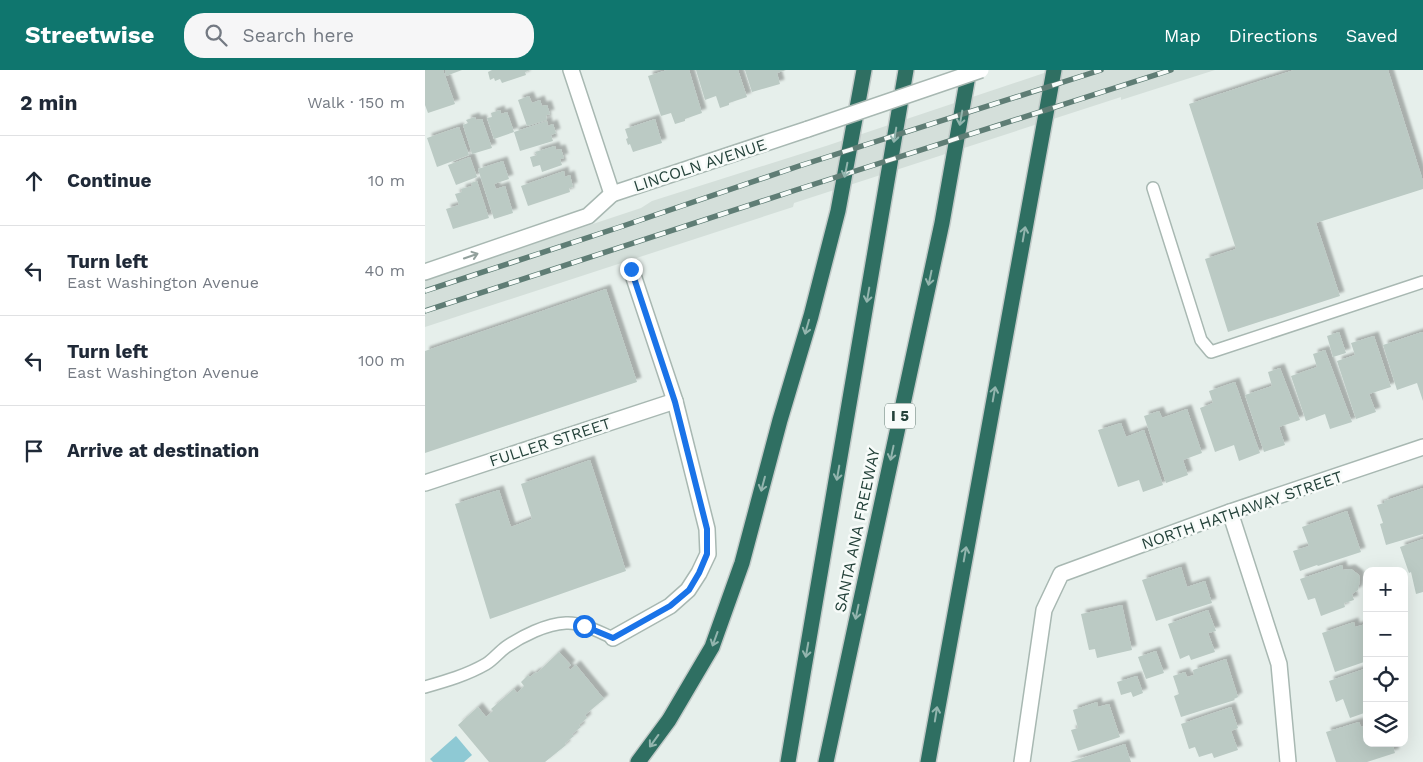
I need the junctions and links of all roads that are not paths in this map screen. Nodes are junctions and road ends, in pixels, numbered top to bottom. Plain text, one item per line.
1 (571, 70) edge
2 (864, 70) edge
3 (906, 70) edge
4 (969, 70) edge
5 (981, 70) edge
6 (1054, 70) edge
7 (1153, 188) dead end
8 (612, 194) junction
9 (631, 269) dead end
10 (425, 272) edge
11 (1423, 282) edge
12 (675, 402) junction
13 (1423, 448) edge
14 (425, 482) edge
15 (1230, 512) junction
16 (613, 638) joint
17 (425, 687) edge
18 (638, 762) edge
19 (788, 762) edge
20 (826, 762) edge
21 (928, 762) edge
22 (1022, 762) edge
23 (1288, 762) edge

1 - 8 street
2 -> 18 highway
3 -> 19 highway, SANTA ANA FREEWAY
4 -> 20 highway, SANTA ANA FREEWAY / I 5
5 - 8 street, LINCOLN AVENUE, bridge
21 -> 6 highway
7 - 11 lane
10 -> 8 street, LINCOLN AVENUE
9 - 12 street
12 - 14 street, FULLER STREET
12 - 16 street
13 - 15 street, NORTH HATHAWAY STREET
15 - 22 street, NORTH HATHAWAY STREET
15 - 23 street
16 - 17 lane

